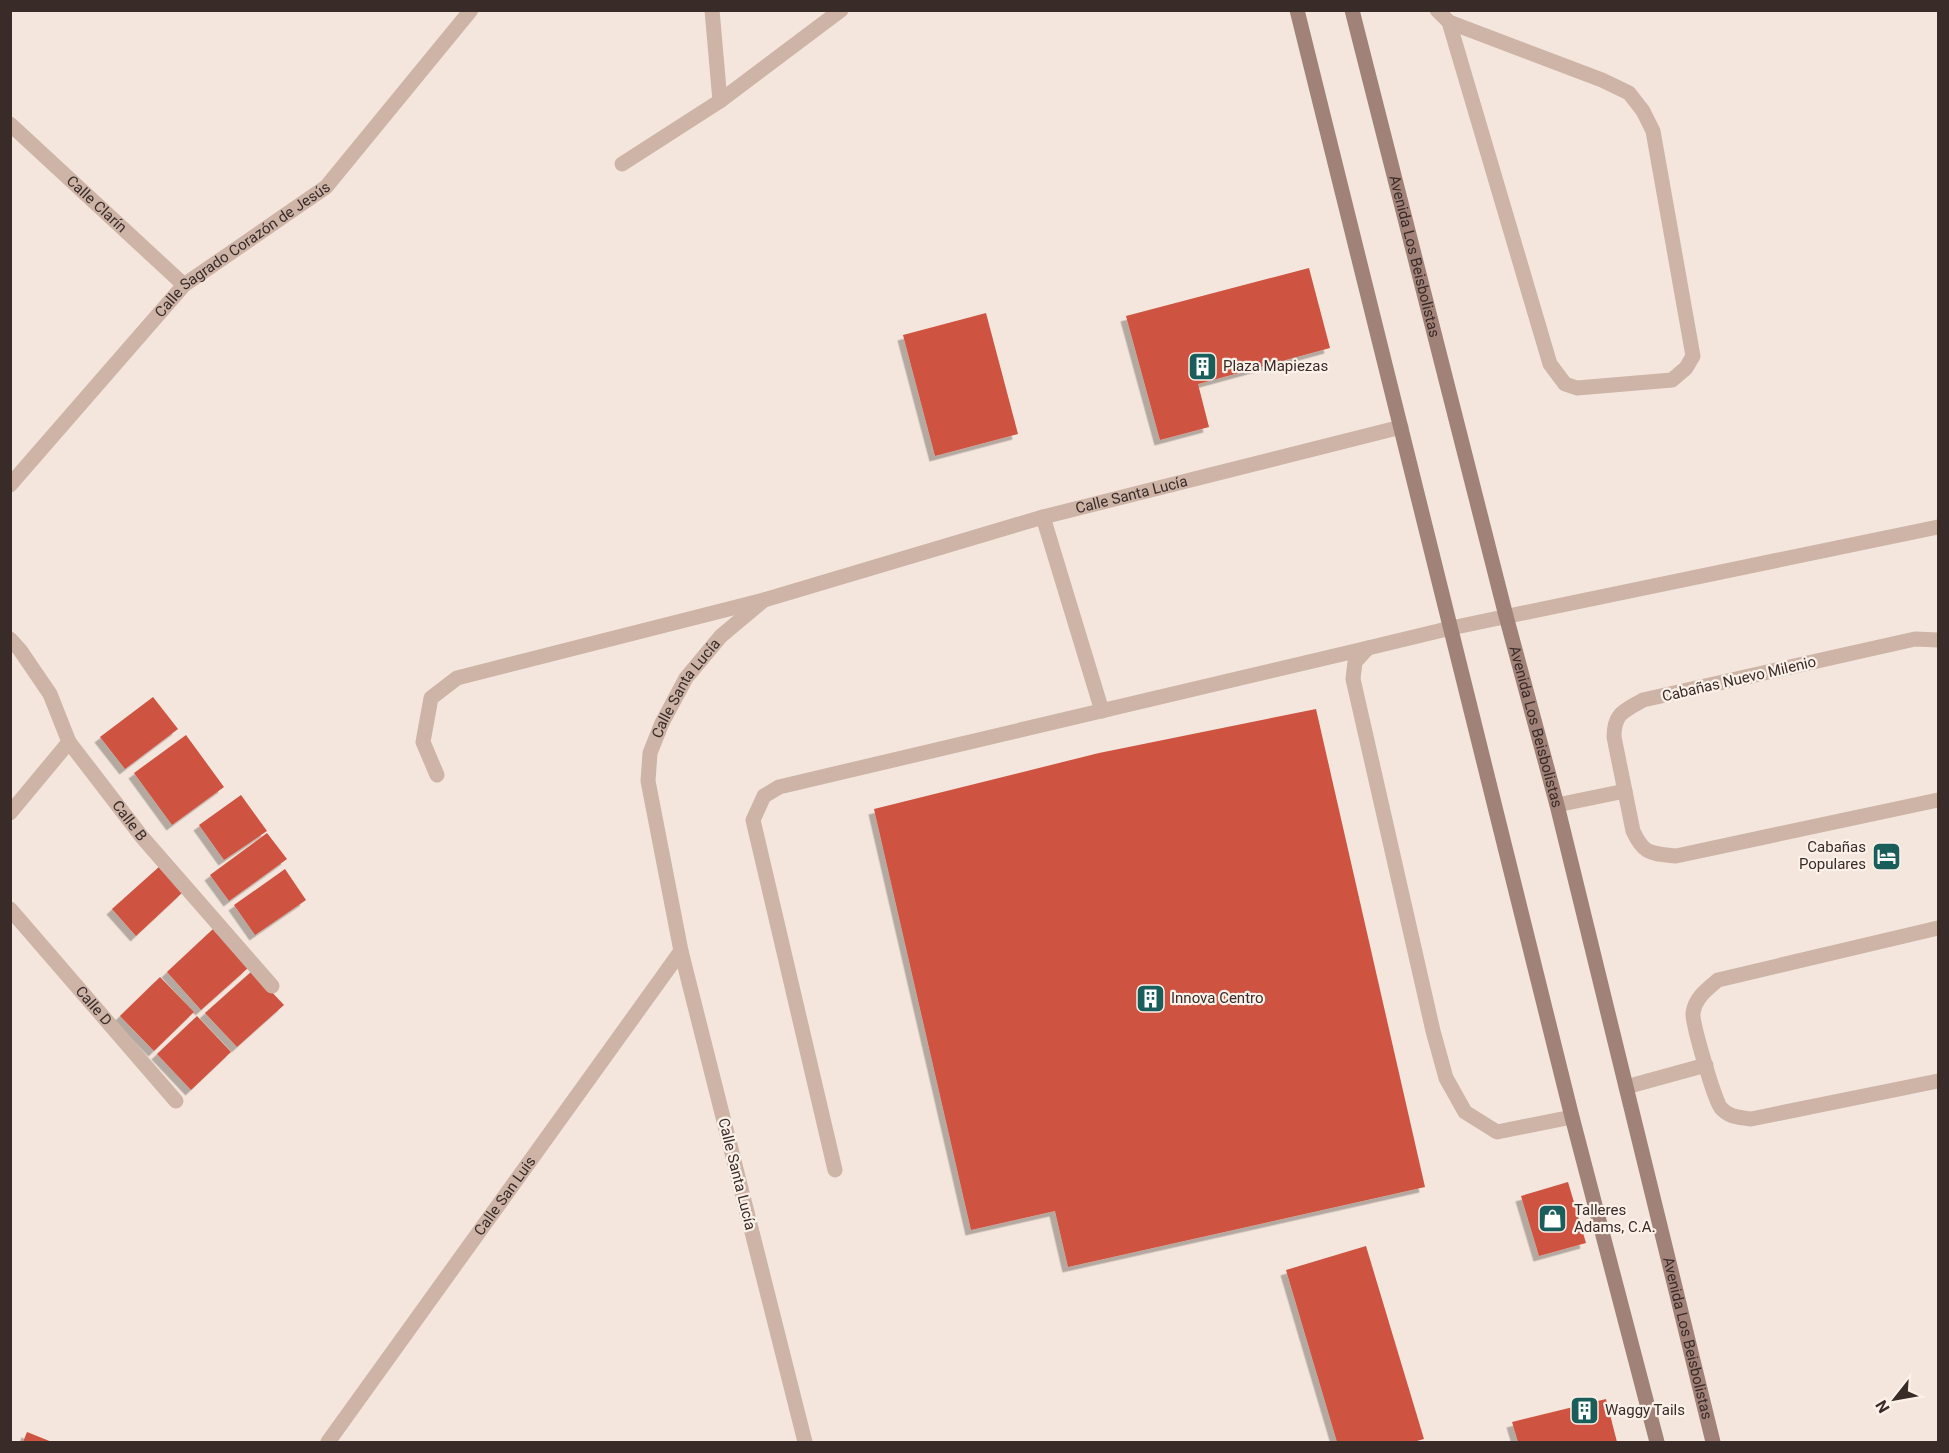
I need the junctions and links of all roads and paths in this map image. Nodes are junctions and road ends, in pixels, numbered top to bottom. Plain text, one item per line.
1 (471, 10) edge
2 (712, 10) edge
3 (841, 10) edge
4 (1297, 10) edge
5 (1352, 10) edge
6 (1437, 10) edge
7 (1449, 22) junction
8 (720, 101) junction
9 (10, 124) edge
10 (622, 164) dead end
11 (184, 285) junction
12 (1401, 427) junction
13 (10, 485) edge
14 (1043, 517) junction
15 (1938, 527) edge
16 (764, 600) junction
17 (1506, 616) junction
18 (1451, 628) junction
19 (10, 639) edge
20 (1938, 640) edge
21 (1368, 648) junction
22 (1102, 711) junction
23 (69, 742) junction
24 (437, 775) dead end
25 (1625, 790) junction
26 (1938, 800) edge
27 (1557, 805) junction
28 (10, 813) edge
29 (10, 909) edge
30 (1938, 928) edge
31 (681, 951) junction
32 (272, 986) dead end
33 (1706, 1065) junction
34 (1938, 1081) edge
35 (1626, 1087) junction
36 (177, 1101) dead end
37 (1572, 1117) junction
38 (836, 1170) dead end
39 (328, 1443) edge
40 (805, 1443) edge
41 (1657, 1443) edge
42 (1713, 1443) edge

1 - 11 street, Calle Sagrado Corazón de Jesús
2 - 8 street
3 - 8 street
4 - 12 main road
5 - 17 main road, Avenida Los Beisbolistas
6 - 7 street
7 - 7 street
8 - 10 street
9 - 11 street, Calle Clarín
11 - 13 street, Calle Sagrado Corazón de Jesús
12 - 14 street, Calle Santa Lucía
12 - 18 main road
14 - 16 street, Calle Santa Lucía
14 - 22 street
15 - 17 street
16 - 24 street
16 - 31 street, Calle Santa Lucía
17 - 18 street
17 - 27 main road, Avenida Los Beisbolistas
18 - 21 street
18 - 37 main road
19 - 23 street, Calle B
20 - 25 street, Cabañas Nuevo Milenio
21 - 22 street
21 - 37 street
22 - 38 street
23 - 28 street
23 - 32 street, Calle B
25 - 26 street, Cabañas Nuevo Milenio
25 - 27 street
27 - 35 main road, Avenida Los Beisbolistas
29 - 36 street, Calle D
30 - 33 street
31 - 39 street, Calle San Luis
31 - 40 street, Calle Santa Lucía
33 - 34 street
33 - 35 street
35 - 42 main road, Avenida Los Beisbolistas
37 - 41 main road

